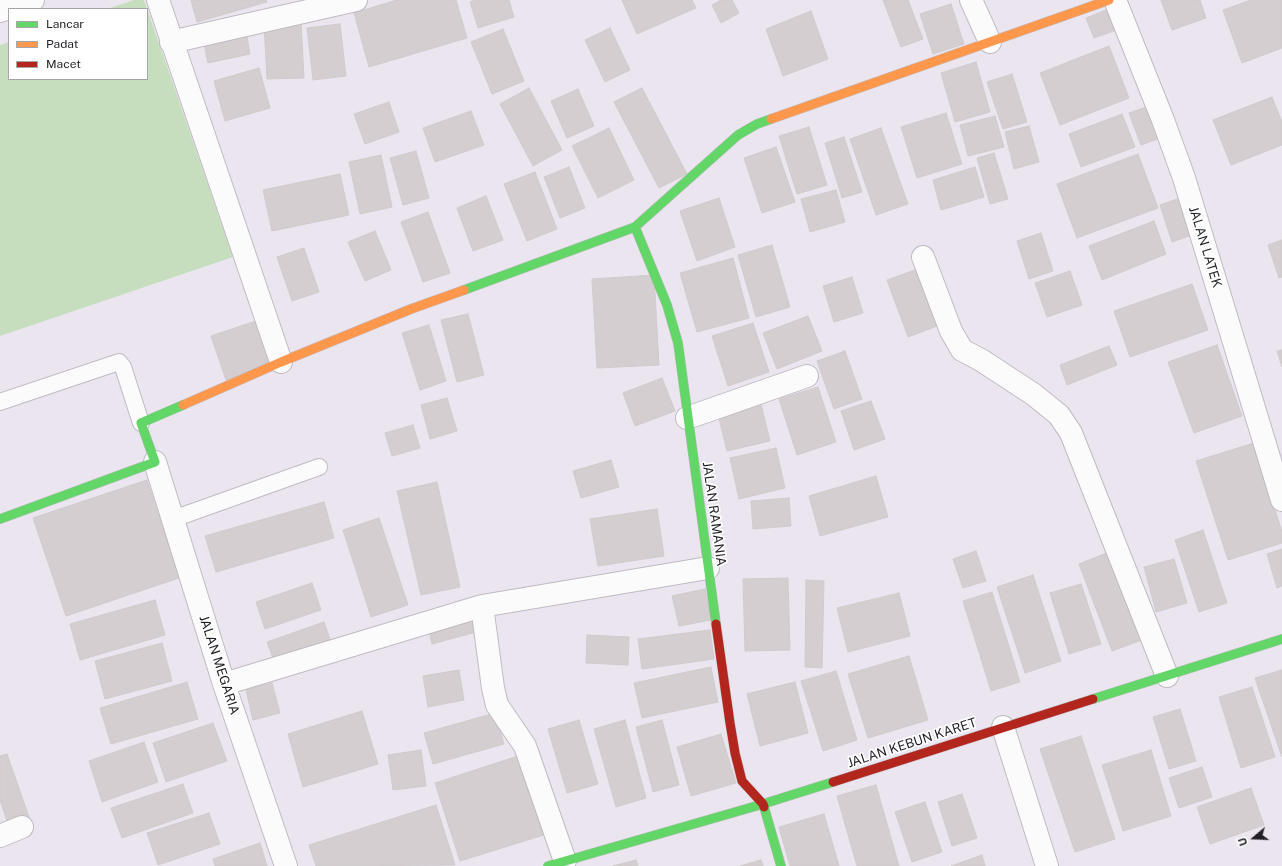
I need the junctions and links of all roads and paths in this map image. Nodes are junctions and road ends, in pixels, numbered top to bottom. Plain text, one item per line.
1 (33, 0) edge
2 (158, 0) edge
3 (356, 0) edge
4 (971, 0) edge
5 (1109, 0) edge
6 (1115, 0) edge
7 (5, 6) edge
8 (171, 42) junction
9 (990, 42) junction
10 (635, 227) junction
11 (923, 256) dead end
12 (281, 362) junction
13 (807, 376) dead end
14 (0, 402) edge
15 (687, 418) junction
16 (141, 423) junction
17 (155, 462) junction
18 (319, 467) dead end
19 (1282, 500) edge
20 (0, 519) edge
21 (173, 519) junction
22 (708, 568) junction
23 (482, 606) junction
24 (1282, 639) edge
25 (1167, 676) junction
26 (224, 684) junction
27 (1003, 728) junction
28 (763, 804) junction
29 (22, 827) dead end
30 (0, 836) edge
31 (556, 864) edge
32 (286, 866) edge
33 (781, 866) edge
34 (1047, 866) edge

1 - 7 street
2 - 8 street
3 - 8 street
4 - 9 street
5 - 9 street
6 - 19 street, JALAN LATEK
8 - 12 street
9 - 10 street
10 - 12 street
10 - 15 street, JALAN RAMANIA
11 - 25 street
12 - 16 street
13 - 15 street
14 - 16 lane
15 - 22 street, JALAN RAMANIA
16 - 17 street
17 - 20 street
17 - 21 street, JALAN MEGARIA
18 - 21 lane
21 - 26 street, JALAN MEGARIA
22 - 23 street
22 - 28 street, JALAN RAMANIA
23 - 26 street
23 - 31 street
24 - 25 street, JALAN KEBUN KARET
25 - 27 street, JALAN KEBUN KARET
26 - 32 street, JALAN MEGARIA
27 - 28 street, JALAN KEBUN KARET
27 - 34 street
28 - 31 street, JALAN KEBUN KARET
28 - 33 street
29 - 30 street

